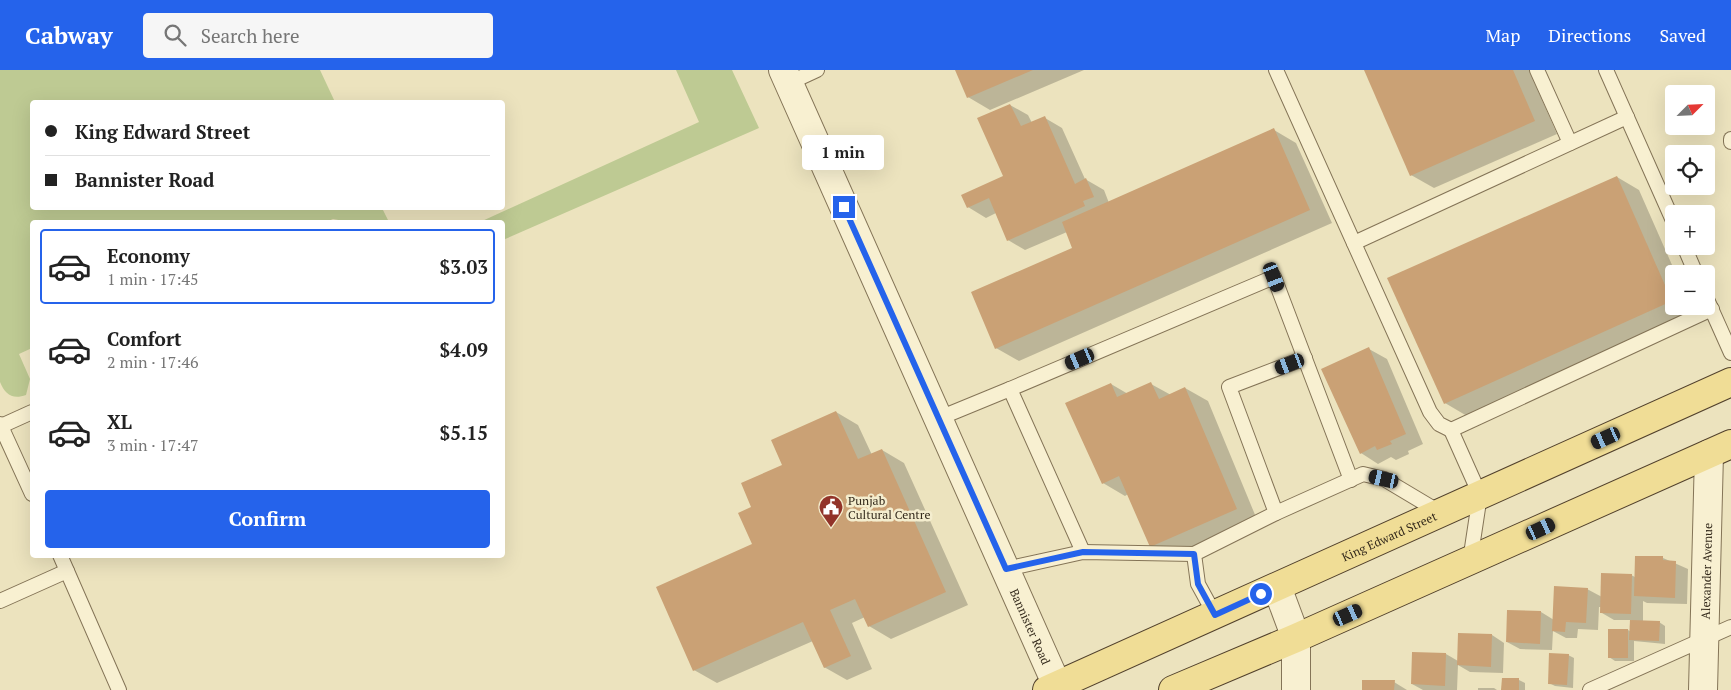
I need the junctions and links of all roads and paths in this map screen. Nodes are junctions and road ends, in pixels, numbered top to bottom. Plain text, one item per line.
1 (817, 70) edge
2 (1276, 70) edge
3 (1537, 70) edge
4 (1606, 70) edge
5 (786, 77) edge
6 (1626, 117) junction
7 (1570, 143) junction
8 (1666, 205) edge
9 (1354, 243) junction
10 (1685, 315) edge
11 (1714, 315) edge
12 (1731, 353) edge
13 (1305, 358) junction
14 (1731, 382) edge
15 (1010, 389) junction
16 (30, 413) edge
17 (937, 419) junction
18 (0, 425) edge
19 (1451, 430) junction
20 (1720, 449) edge
21 (1351, 480) junction
22 (30, 490) edge
23 (1480, 495) junction
24 (1276, 513) junction
25 (1442, 513) junction
26 (1083, 552) junction
27 (1194, 554) junction
28 (61, 558) edge
29 (1470, 561) junction
30 (1006, 569) junction
31 (67, 571) junction
32 (1277, 587) junction
33 (0, 601) edge
34 (1215, 615) junction
35 (1731, 627) edge
36 (1296, 638) junction
37 (1705, 638) junction
38 (1054, 689) edge
39 (119, 690) edge
40 (1173, 690) edge
41 (1296, 690) edge
42 (1590, 690) edge
43 (1703, 690) edge

1 - 5 lane
2 - 9 lane
3 - 7 lane
4 - 6 lane
5 - 17 street, Bannister Road
6 - 7 lane
6 - 8 lane
7 - 9 lane
9 - 19 lane
10 - 19 lane
11 - 12 lane
13 - 15 lane
13 - 21 lane
13 - 24 lane
14 - 23 main road, King Edward Street
15 - 17 lane
15 - 26 lane
16 - 18 lane
17 - 30 street, Bannister Road
18 - 22 lane
19 - 23 lane
20 - 29 main road
20 - 37 street, Alexander Avenue
21 - 24 lane
21 - 25 lane
23 - 25 main road, King Edward Street
23 - 29 lane
24 - 27 lane
25 - 32 main road, King Edward Street
26 - 27 lane
26 - 30 lane
27 - 34 lane
28 - 31 lane
29 - 36 main road
30 - 38 street, Bannister Road
31 - 33 lane
31 - 39 lane
32 - 34 main road, King Edward Street
32 - 36 street
34 - 38 main road, King Edward Street
35 - 37 lane
36 - 40 main road
36 - 41 street
37 - 42 lane
37 - 43 street, Alexander Avenue

